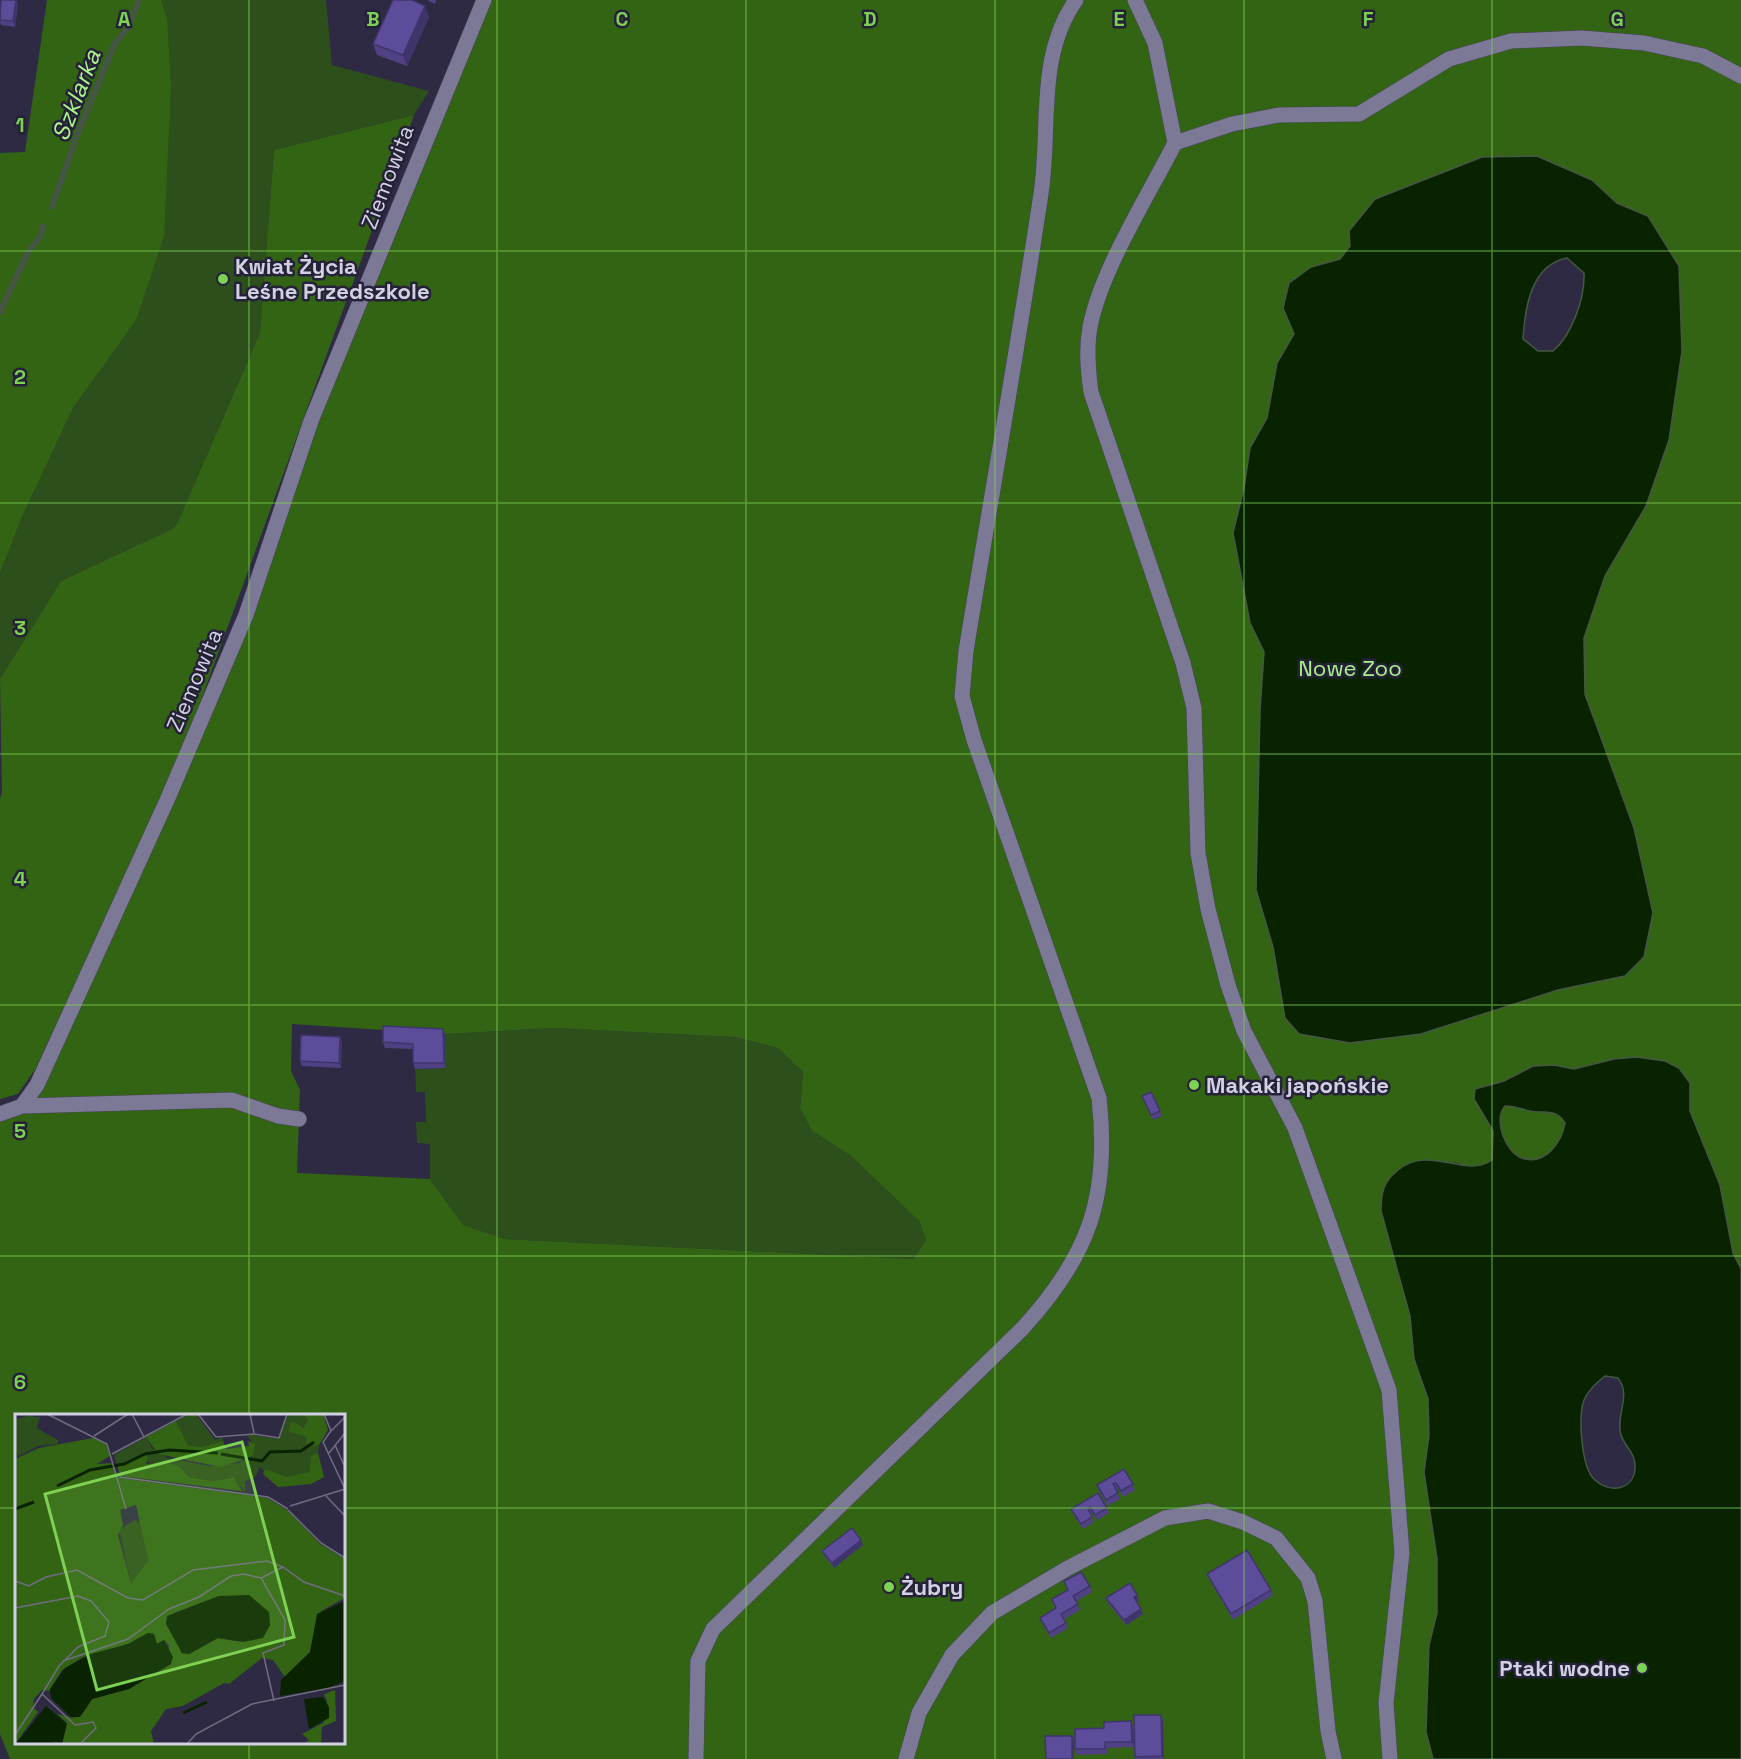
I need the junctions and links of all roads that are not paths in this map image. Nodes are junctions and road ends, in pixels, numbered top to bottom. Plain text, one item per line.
1 (484, 0) edge
2 (1076, 0) edge
3 (1135, 0) edge
4 (1741, 76) edge
5 (1175, 143) junction
6 (22, 1106) junction
7 (0, 1114) edge
8 (299, 1119) dead end
9 (696, 1759) edge
10 (906, 1759) edge
11 (1334, 1759) edge
12 (1390, 1759) edge

1 - 6 street, Ziemowita
2 - 9 street
3 - 5 street
4 - 5 street
5 - 12 street
6 - 7 street
6 - 8 street
10 - 11 street

